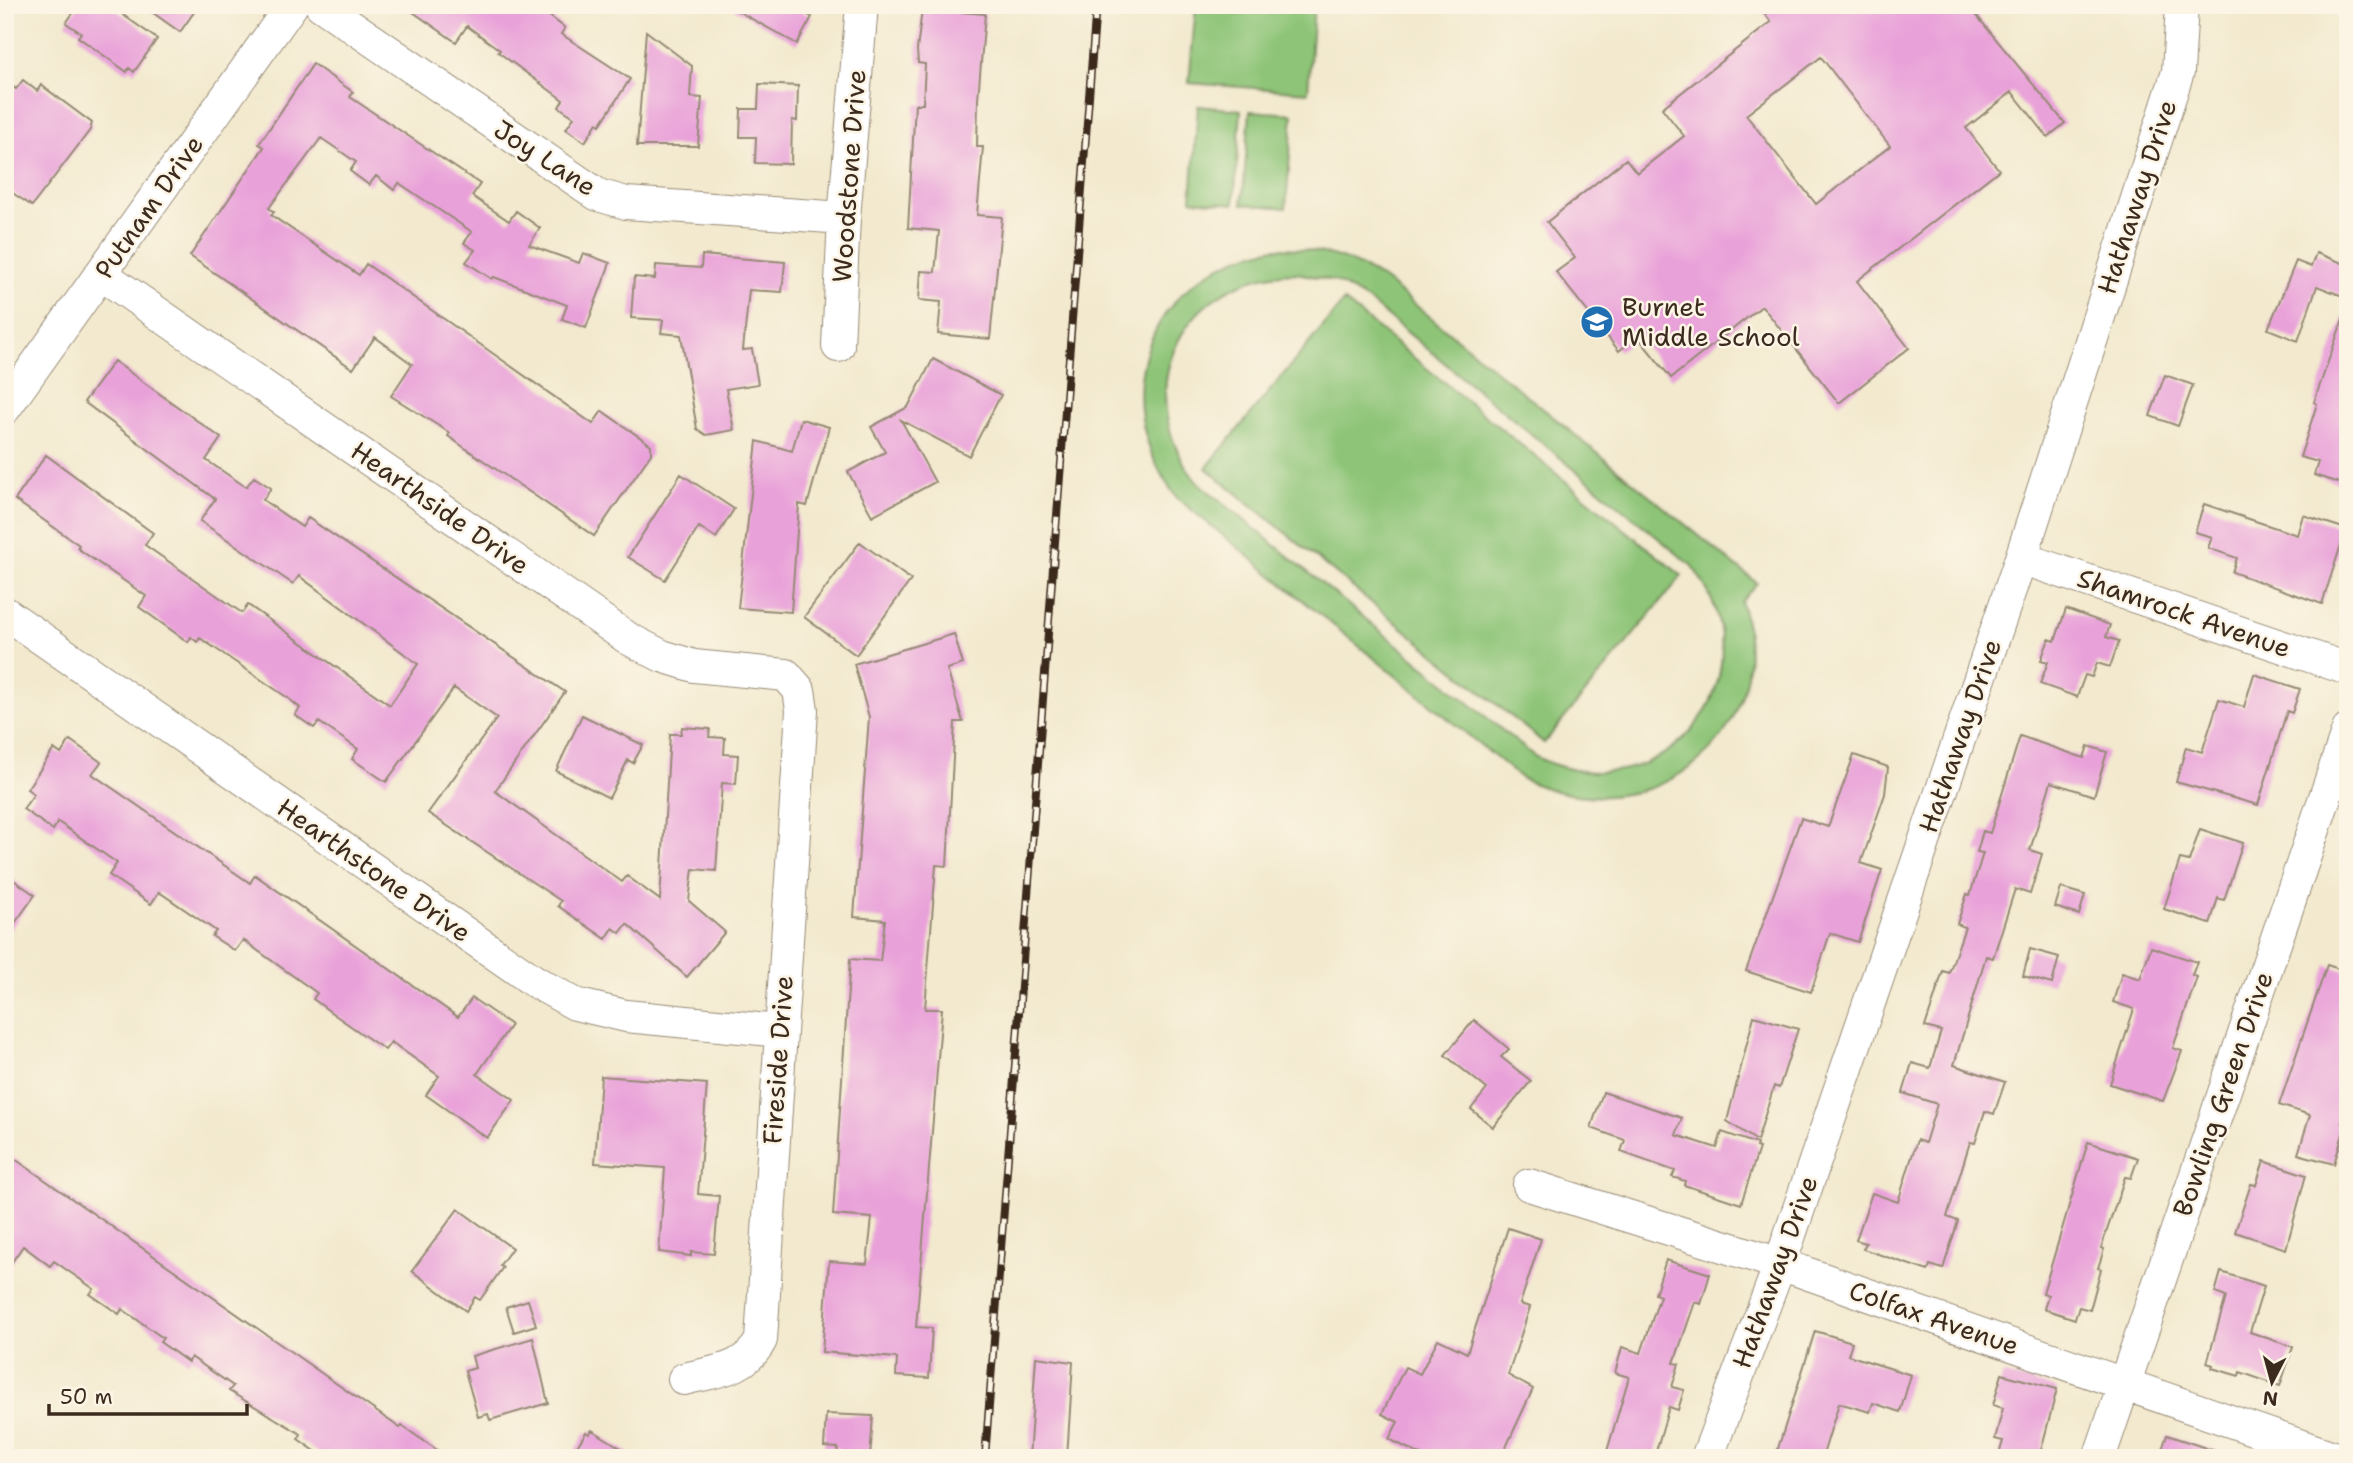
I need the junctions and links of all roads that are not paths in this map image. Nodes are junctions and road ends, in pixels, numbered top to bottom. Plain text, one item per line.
1 (292, 5) edge
2 (321, 5) edge
3 (862, 5) edge
4 (2182, 5) edge
5 (844, 218) junction
6 (101, 274) junction
7 (838, 346) dead end
8 (5, 408) edge
9 (2021, 558) junction
10 (5, 613) edge
11 (2348, 669) edge
12 (799, 690) joint
13 (2348, 730) edge
14 (780, 1031) junction
15 (1530, 1185) dead end
16 (1780, 1265) junction
17 (684, 1379) dead end
18 (2123, 1385) junction
19 (1707, 1458) edge
20 (2099, 1458) edge
21 (2336, 1458) edge

1 - 6 street, Putnam Drive
2 - 5 street, Joy Lane
3 - 5 street, Woodstone Drive
4 - 9 street, Hathaway Drive
5 - 7 street, Woodstone Drive
6 - 8 street, Putnam Drive
6 - 12 street, Hearthside Drive
9 - 11 street, Shamrock Avenue
9 - 16 street, Hathaway Drive
10 - 14 street, Hearthstone Drive
12 - 14 street, Fireside Drive
13 - 18 street, Bowling Green Drive
14 - 17 street, Fireside Drive
15 - 16 street, Colfax Avenue
16 - 18 street, Colfax Avenue
16 - 19 street, Hathaway Drive
18 - 20 street, Bowling Green Drive
18 - 21 street, Colfax Avenue

